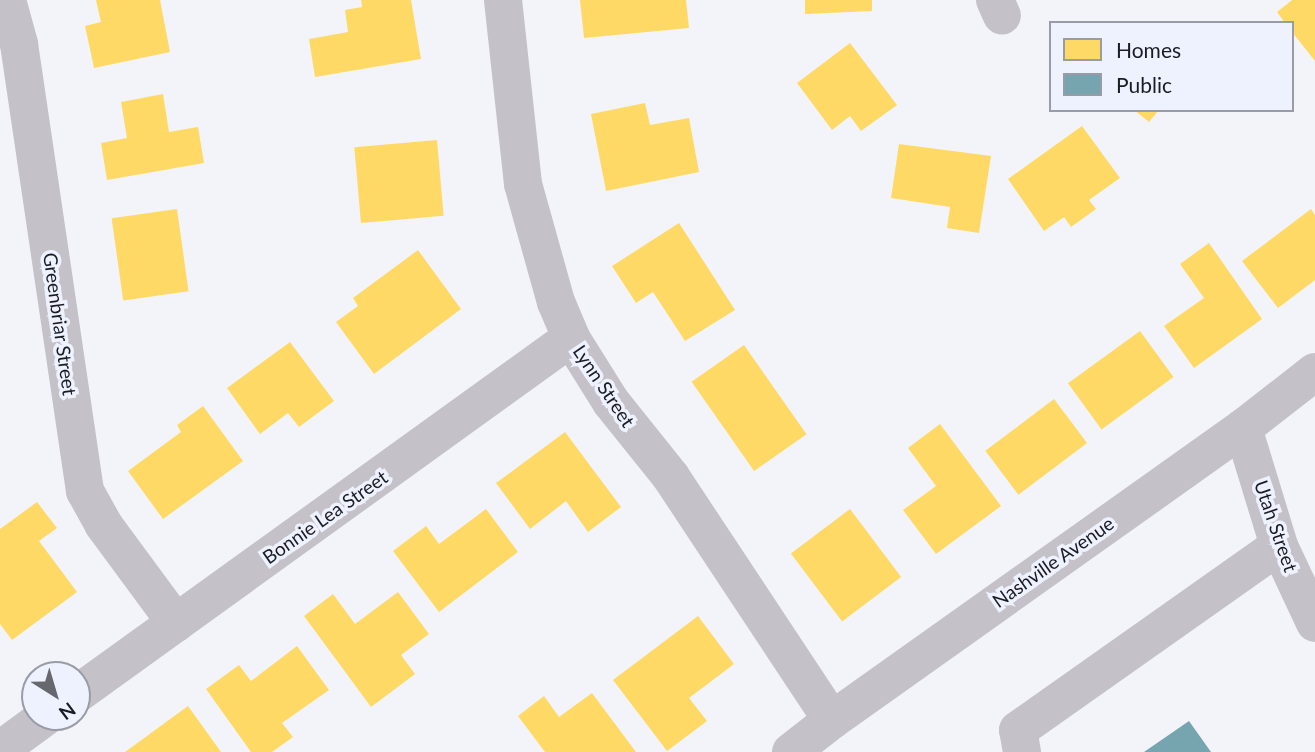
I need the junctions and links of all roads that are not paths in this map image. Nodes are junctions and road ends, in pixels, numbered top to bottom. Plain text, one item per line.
1 (7, 0) edge
2 (503, 0) edge
3 (571, 338) junction
4 (1315, 372) edge
5 (1243, 428) junction
6 (1279, 546) junction
7 (176, 623) junction
8 (1315, 623) edge
9 (91, 684) edge
10 (832, 720) junction
11 (26, 731) edge
12 (0, 750) edge
13 (791, 752) edge
14 (1022, 752) edge

1 - 7 street, Greenbriar Street
2 - 3 street, Lynn Street
3 - 7 street, Bonnie Lea Street
3 - 10 street, Lynn Street
4 - 5 street, Nashville Avenue
5 - 6 street, Utah Street
5 - 10 street, Nashville Avenue
6 - 8 street, Utah Street
6 - 14 street
7 - 9 street, Bonnie Lea Street
10 - 13 street, Nashville Avenue
11 - 12 street

